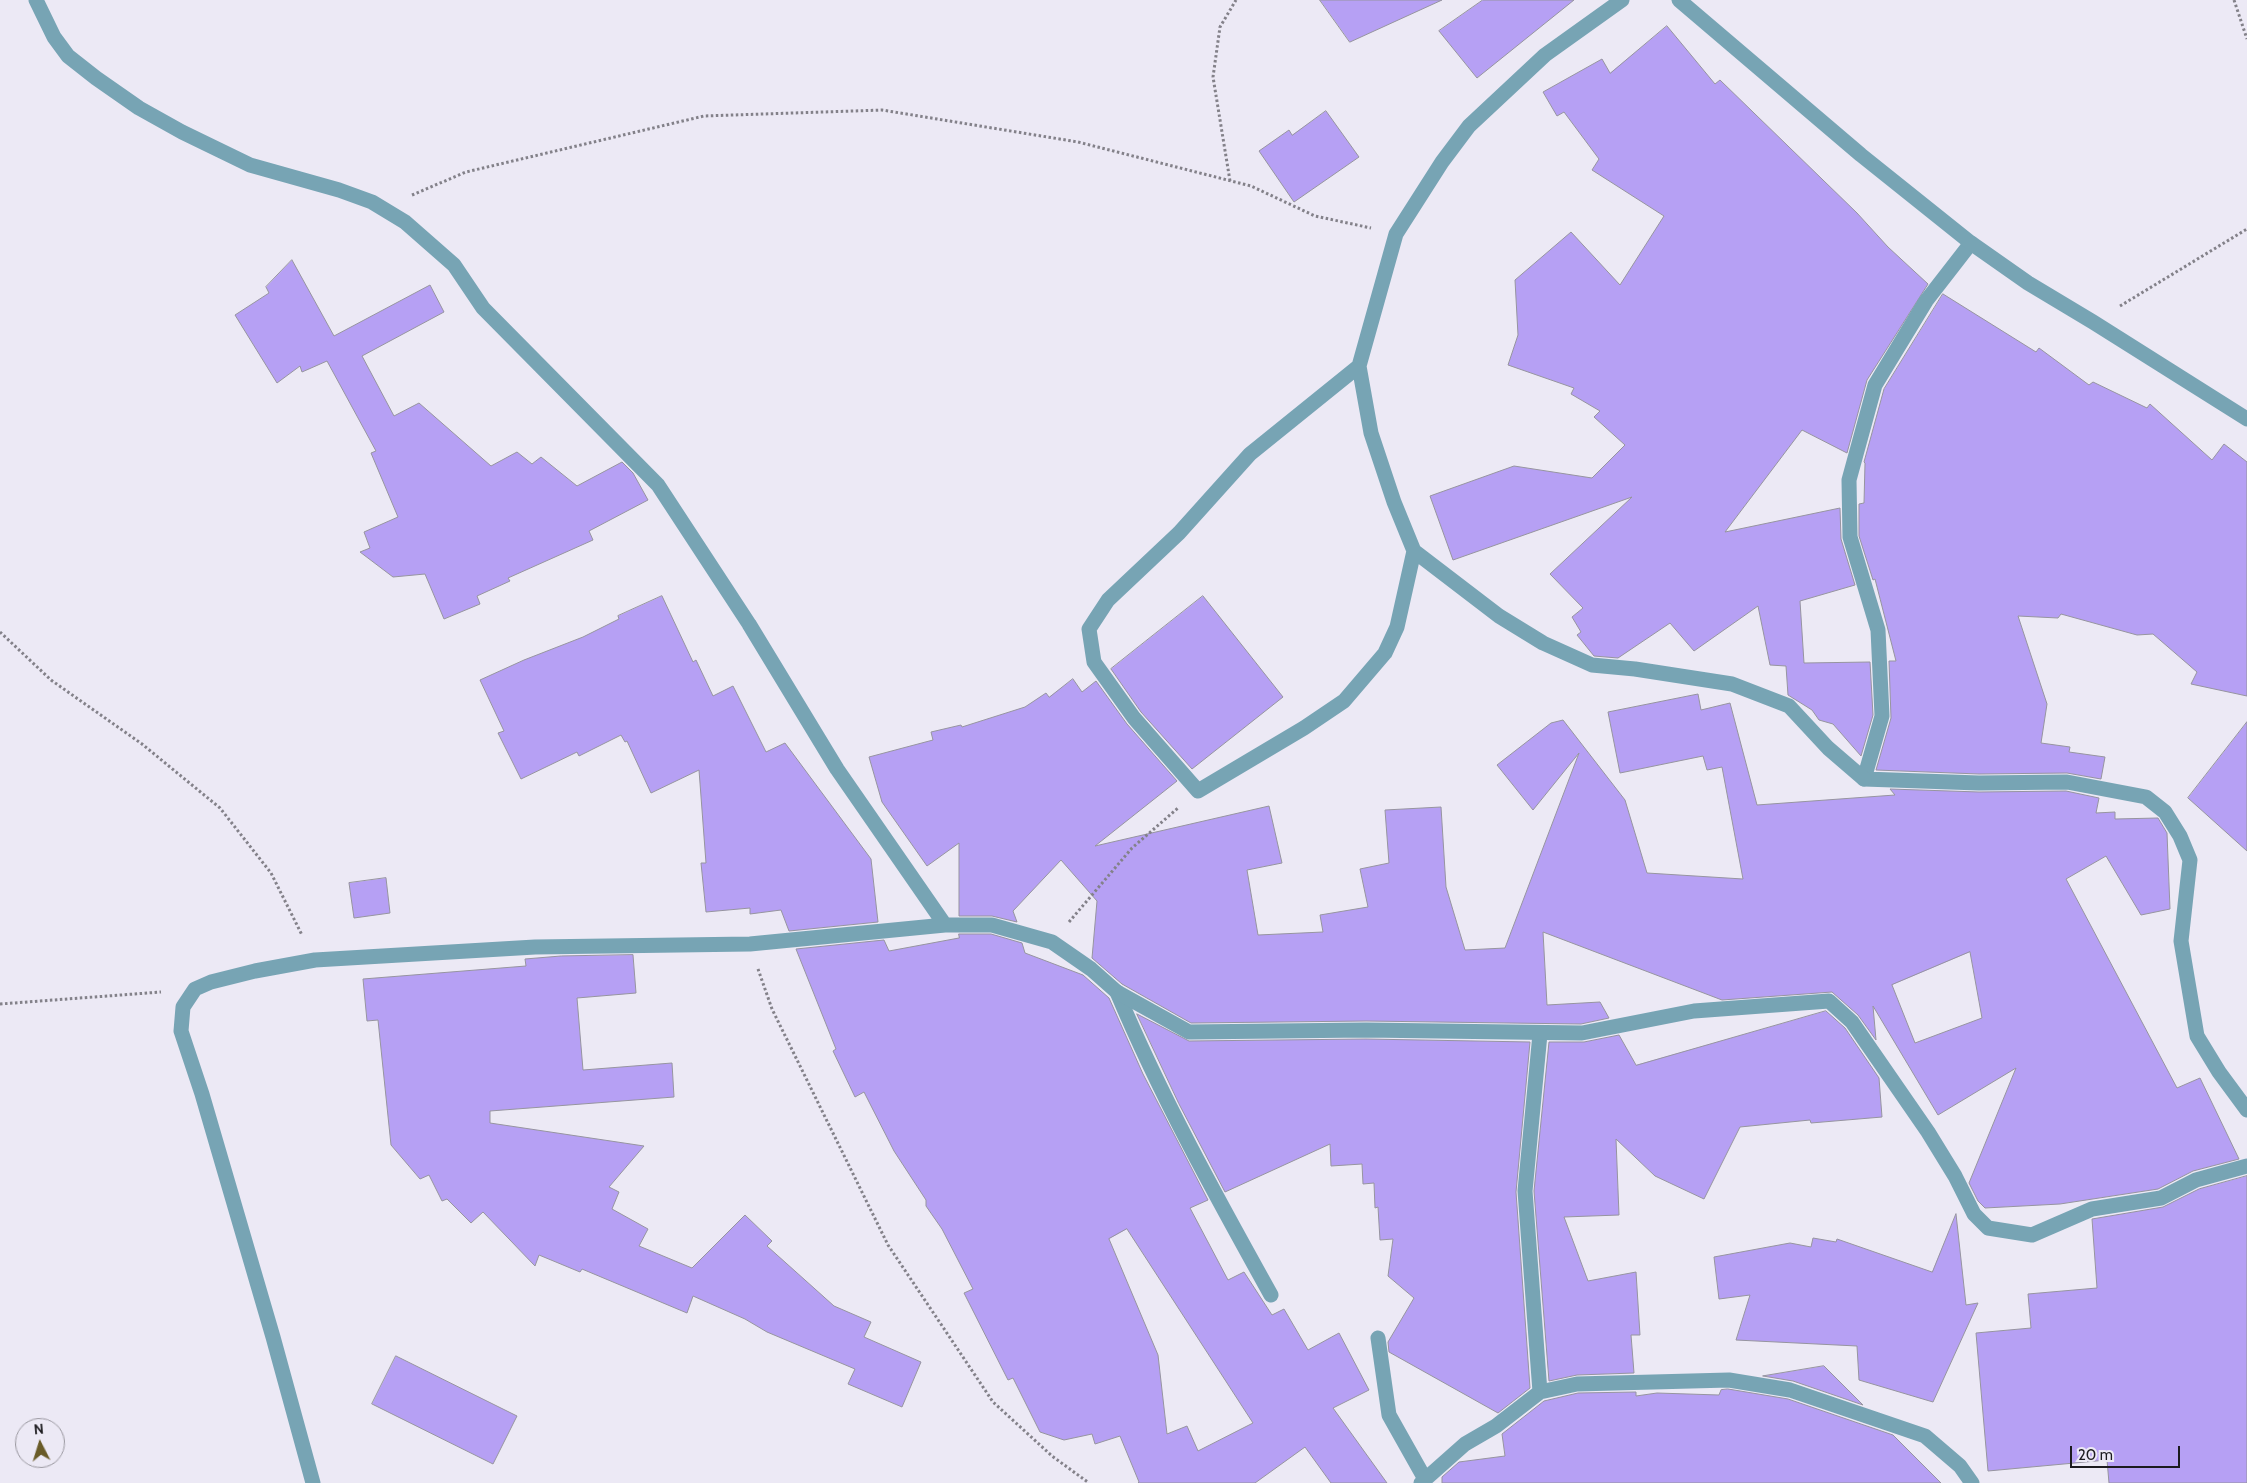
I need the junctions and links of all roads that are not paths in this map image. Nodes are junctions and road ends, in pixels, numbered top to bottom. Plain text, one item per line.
1 (36, 0) edge
2 (1622, 0) edge
3 (1679, 0) edge
4 (1971, 243) junction
5 (1358, 366) junction
6 (2247, 419) edge
7 (1414, 551) junction
8 (1864, 779) junction
9 (945, 925) junction
10 (1117, 992) junction
11 (1540, 1034) junction
12 (2247, 1110) edge
13 (2247, 1166) edge
14 (1271, 1295) dead end
15 (1378, 1338) dead end
16 (1540, 1392) junction
17 (1423, 1481) edge
18 (313, 1483) edge
19 (1972, 1483) edge

1 - 9 street
2 - 5 street
3 - 4 street
4 - 6 street
4 - 8 street
5 - 7 street
5 - 7 street
7 - 8 street
8 - 12 street
9 - 10 street
9 - 18 street
10 - 11 street
10 - 14 street
11 - 13 street
11 - 16 street
15 - 17 street
16 - 17 street
16 - 19 street

